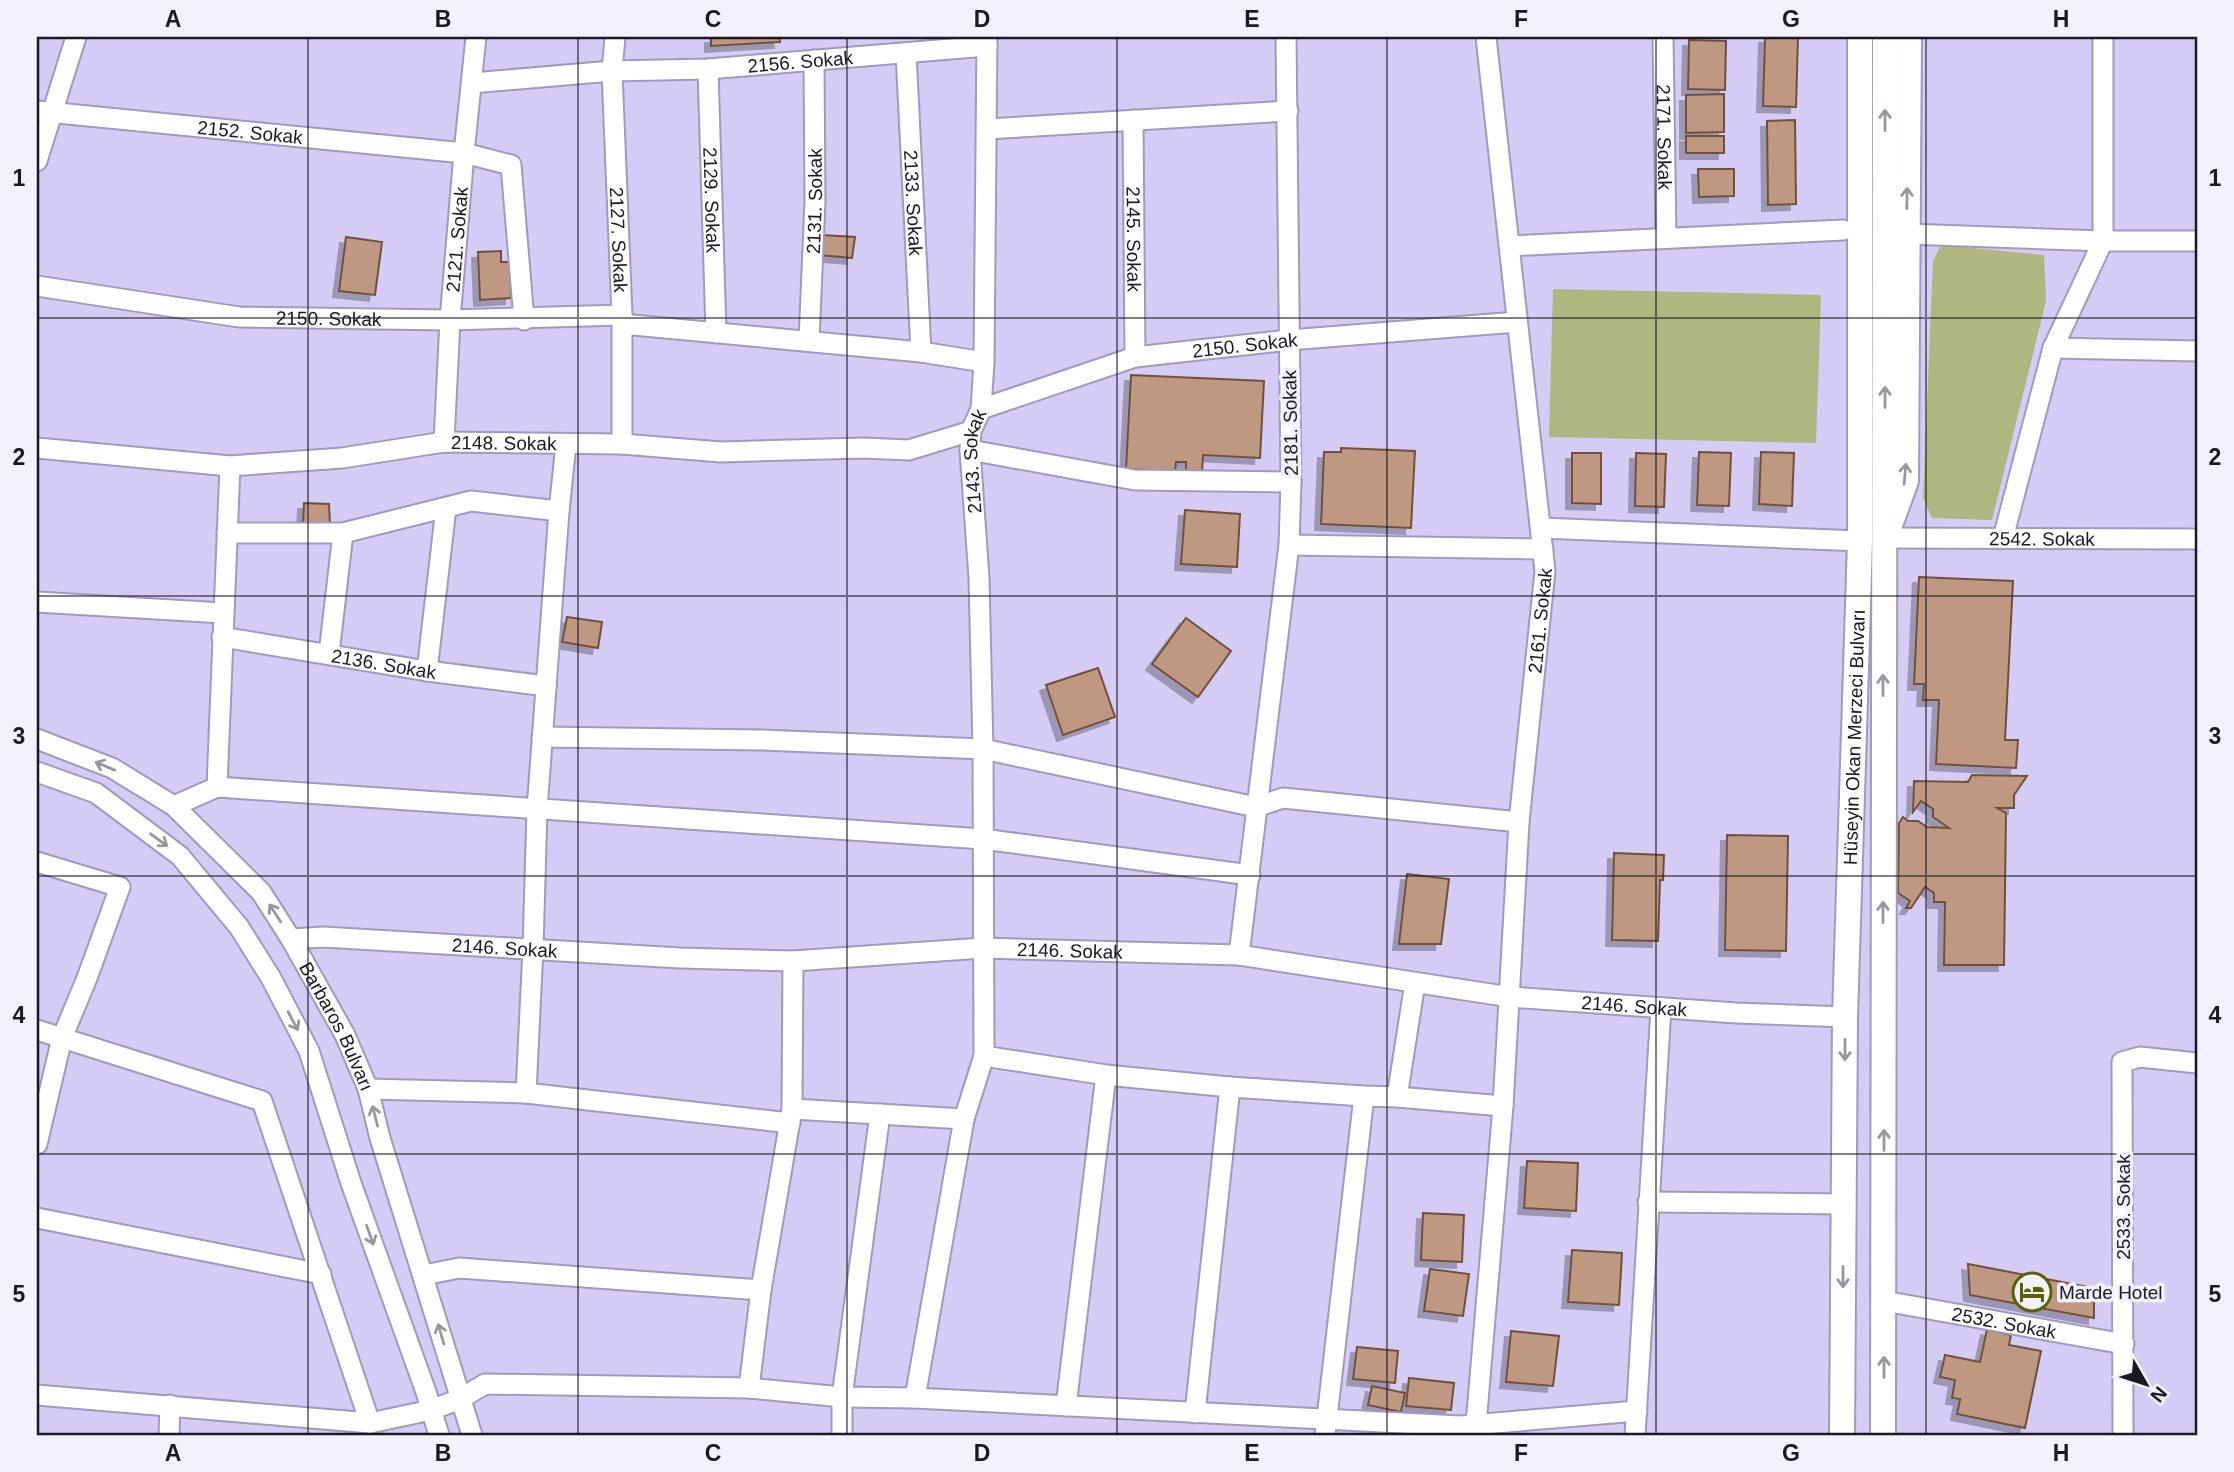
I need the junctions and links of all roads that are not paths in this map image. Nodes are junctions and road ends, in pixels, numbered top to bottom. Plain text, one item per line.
1 (76, 37) edge
2 (476, 37) edge
3 (615, 37) edge
4 (1286, 37) edge
5 (1486, 37) edge
6 (1664, 37) edge
7 (1843, 37) edge
8 (1860, 37) edge
9 (1885, 37) edge
10 (1909, 37) edge
11 (2102, 37) edge
12 (987, 41) edge
13 (906, 53) junction
14 (814, 60) junction
15 (708, 69) junction
16 (612, 71) junction
17 (472, 83) junction
18 (45, 111) edge
19 (1288, 111) junction
20 (1133, 120) junction
21 (987, 129) junction
22 (464, 153) junction
23 (37, 161) edge
24 (1843, 230) junction
25 (1907, 234) junction
26 (1666, 238) junction
27 (2103, 241) junction
28 (2197, 241) edge
29 (1510, 246) junction
30 (37, 286) edge
31 (622, 319) junction
32 (450, 320) junction
33 (524, 320) junction
34 (1517, 322) junction
35 (716, 333) junction
36 (1289, 340) junction
37 (809, 341) junction
38 (2053, 348) junction
39 (2197, 351) edge
40 (921, 352) junction
41 (1135, 357) junction
42 (984, 362) junction
43 (981, 409) junction
44 (970, 440) junction
45 (444, 442) junction
46 (566, 444) junction
47 (622, 444) junction
48 (37, 448) edge
49 (230, 466) junction
50 (1291, 482) junction
51 (446, 508) junction
52 (559, 511) junction
53 (1541, 528) junction
54 (226, 533) junction
55 (343, 533) junction
56 (2003, 538) junction
57 (2197, 539) edge
58 (1872, 540) junction
59 (1289, 545) junction
60 (1542, 549) junction
61 (37, 602) edge
62 (223, 613) junction
63 (222, 637) junction
64 (329, 654) junction
65 (427, 671) junction
66 (546, 686) junction
67 (542, 737) junction
68 (37, 739) edge
69 (983, 749) junction
70 (37, 772) edge
71 (217, 787) junction
72 (174, 806) junction
73 (1256, 807) junction
74 (537, 810) junction
75 (1519, 822) junction
76 (983, 839) junction
77 (37, 862) edge
78 (1250, 875) junction
79 (291, 939) junction
80 (533, 948) junction
81 (984, 948) junction
82 (1238, 955) junction
83 (793, 961) junction
84 (1415, 983) junction
85 (1510, 997) junction
86 (1661, 1008) junction
87 (1845, 1017) junction
88 (37, 1030) edge
89 (62, 1038) junction
90 (984, 1056) junction
91 (2197, 1063) edge
92 (1106, 1075) junction
93 (1230, 1087) junction
94 (368, 1089) junction
95 (526, 1093) junction
96 (1364, 1096) junction
97 (1397, 1097) junction
98 (1503, 1106) junction
99 (880, 1114) junction
100 (791, 1116) junction
101 (964, 1119) junction
102 (37, 1144) edge
103 (1648, 1202) junction
104 (1844, 1204) junction
105 (37, 1218) edge
106 (320, 1274) junction
107 (424, 1275) junction
108 (761, 1290) junction
109 (1884, 1301) junction
110 (2124, 1344) junction
111 (749, 1388) junction
112 (37, 1395) edge
113 (842, 1397) junction
114 (915, 1398) junction
115 (460, 1399) junction
116 (170, 1405) junction
117 (1066, 1406) junction
118 (431, 1410) junction
119 (1637, 1411) junction
120 (1195, 1413) junction
121 (370, 1423) junction
122 (308, 1427) edge
123 (1325, 1427) edge
124 (1465, 1429) edge
125 (169, 1435) edge
126 (439, 1435) edge
127 (472, 1435) edge
128 (842, 1435) edge
129 (1635, 1435) edge
130 (1842, 1435) edge
131 (1883, 1435) edge
132 (2123, 1435) edge

1 - 18 street
2 - 17 street, 2121. Sokak
3 - 16 street, 2127. Sokak
4 - 19 street, 2181. Sokak
5 - 29 street, 2161. Sokak
6 - 26 street, 2171. Sokak
7 - 24 main road
8 - 58 main road, Hüseyin Okan Merzeci Bulvarı
58 -> 9 main road, Hüseyin Okan Merzeci Bulvarı
25 -> 10 main road
11 - 27 street
12 - 13 street, 2156. Sokak
12 - 21 street, 2143. Sokak
13 - 14 street, 2156. Sokak
13 - 40 street, 2133. Sokak
14 - 15 street, 2156. Sokak
14 - 37 street, 2131. Sokak
15 - 16 street, 2156. Sokak
15 - 35 street, 2129. Sokak
16 - 17 street, 2156. Sokak
16 - 31 street, 2127. Sokak
17 - 22 street, 2121. Sokak
18 - 22 street, 2152. Sokak
18 - 23 street
19 - 20 street
19 - 36 street, 2181. Sokak
20 - 21 street
20 - 41 street, 2145. Sokak
21 - 42 street, 2143. Sokak
22 - 32 street, 2121. Sokak
22 - 33 street, 2152. Sokak
24 - 26 street
24 - 58 main road
25 - 27 street
58 -> 25 main road
26 - 29 street
27 - 28 street
27 - 38 street
29 - 34 street, 2161. Sokak
30 - 32 street, 2150. Sokak
31 - 33 street, 2150. Sokak
31 - 35 street, 2150. Sokak
31 - 47 street, 2127. Sokak
32 - 33 street, 2150. Sokak
32 - 45 street, 2121. Sokak
34 - 36 street, 2150. Sokak
34 - 53 street, 2161. Sokak
35 - 37 street, 2150. Sokak
36 - 41 street, 2150. Sokak
36 - 50 street, 2181. Sokak
37 - 40 street, 2150. Sokak
38 - 39 street
38 - 56 street
40 - 42 street, 2150. Sokak
41 - 43 street, 2150. Sokak
42 - 43 street, 2143. Sokak
43 - 44 street, 2143. Sokak
44 - 47 street, 2148. Sokak
44 - 50 street
44 - 69 street, 2143. Sokak
45 - 46 street, 2148. Sokak
45 - 49 street, 2148. Sokak
46 - 47 street, 2148. Sokak
46 - 52 street
48 - 49 street, 2148. Sokak
49 - 54 street
50 - 59 street, 2181. Sokak
51 - 52 street
51 - 55 street
51 - 65 street
52 - 66 street
53 - 58 street, 2542. Sokak
53 - 60 street, 2161. Sokak
54 - 55 street
54 - 62 street
55 - 64 street
56 - 57 street, 2542. Sokak
56 - 58 street, 2542. Sokak
58 - 87 main road, Hüseyin Okan Merzeci Bulvarı
109 -> 58 main road, Hüseyin Okan Merzeci Bulvarı
59 - 60 street
59 - 73 street, 2181. Sokak
60 - 75 street, 2161. Sokak
61 - 62 street
62 - 63 street
63 - 64 street, 2136. Sokak
63 - 71 street
64 - 65 street, 2136. Sokak
65 - 66 street, 2136. Sokak
66 - 67 street
67 - 69 street
67 - 74 street
72 -> 68 street, Barbaros Bulvarı
69 - 73 street
69 - 76 street, 2143. Sokak
70 -> 118 street, Barbaros Bulvarı
71 - 72 street
71 - 74 street
79 -> 72 street, Barbaros Bulvarı
73 - 75 street
73 - 78 street, 2181. Sokak
74 - 76 street
74 - 80 street
75 - 85 street, 2161. Sokak
76 - 78 street
76 - 81 street, 2143. Sokak
77 - 89 street
78 - 82 street, 2181. Sokak
79 - 80 street, 2146. Sokak
79 - 94 street, Barbaros Bulvarı
80 - 83 street, 2146. Sokak
80 - 95 street
81 - 82 street, 2146. Sokak
81 - 83 street, 2146. Sokak
81 - 90 street, 2143. Sokak
82 - 84 street, 2146. Sokak
83 - 100 street
84 - 85 street, 2146. Sokak
84 - 97 street
85 - 86 street, 2146. Sokak
85 - 98 street, 2161. Sokak
86 - 87 street, 2146. Sokak
86 - 103 street
87 -> 104 main road, Hüseyin Okan Merzeci Bulvarı
88 - 89 street
89 - 102 street
89 - 106 street
90 - 92 street
90 - 101 street, 2143. Sokak
91 - 110 street, 2533. Sokak
92 - 93 street
92 - 117 street
93 - 96 street
93 - 120 street
94 - 95 street
107 -> 94 street, Barbaros Bulvarı
95 - 100 street
96 - 97 street
96 - 123 street
97 - 98 street
98 - 124 street, 2161. Sokak
99 - 100 street
99 - 101 street
99 - 113 street
100 - 108 street
101 - 114 street, 2143. Sokak
103 - 104 street
103 - 119 street
104 -> 130 main road, Hüseyin Okan Merzeci Bulvarı
105 - 106 street
106 - 121 street
107 - 108 street
115 -> 107 street, Barbaros Bulvarı
108 - 111 street
109 - 110 street, 2532. Sokak
131 -> 109 main road, Hüseyin Okan Merzeci Bulvarı
110 - 132 street, 2533. Sokak
111 - 113 street
111 - 115 street
112 - 116 street
113 - 114 street
113 - 128 street
114 - 117 street
115 - 118 street
115 - 127 street, Barbaros Bulvarı
116 - 122 street
116 - 125 street
117 - 120 street
118 - 121 street
118 - 126 street, Barbaros Bulvarı
119 - 124 street
119 - 129 street
120 - 123 street
121 - 122 street
123 - 124 street

